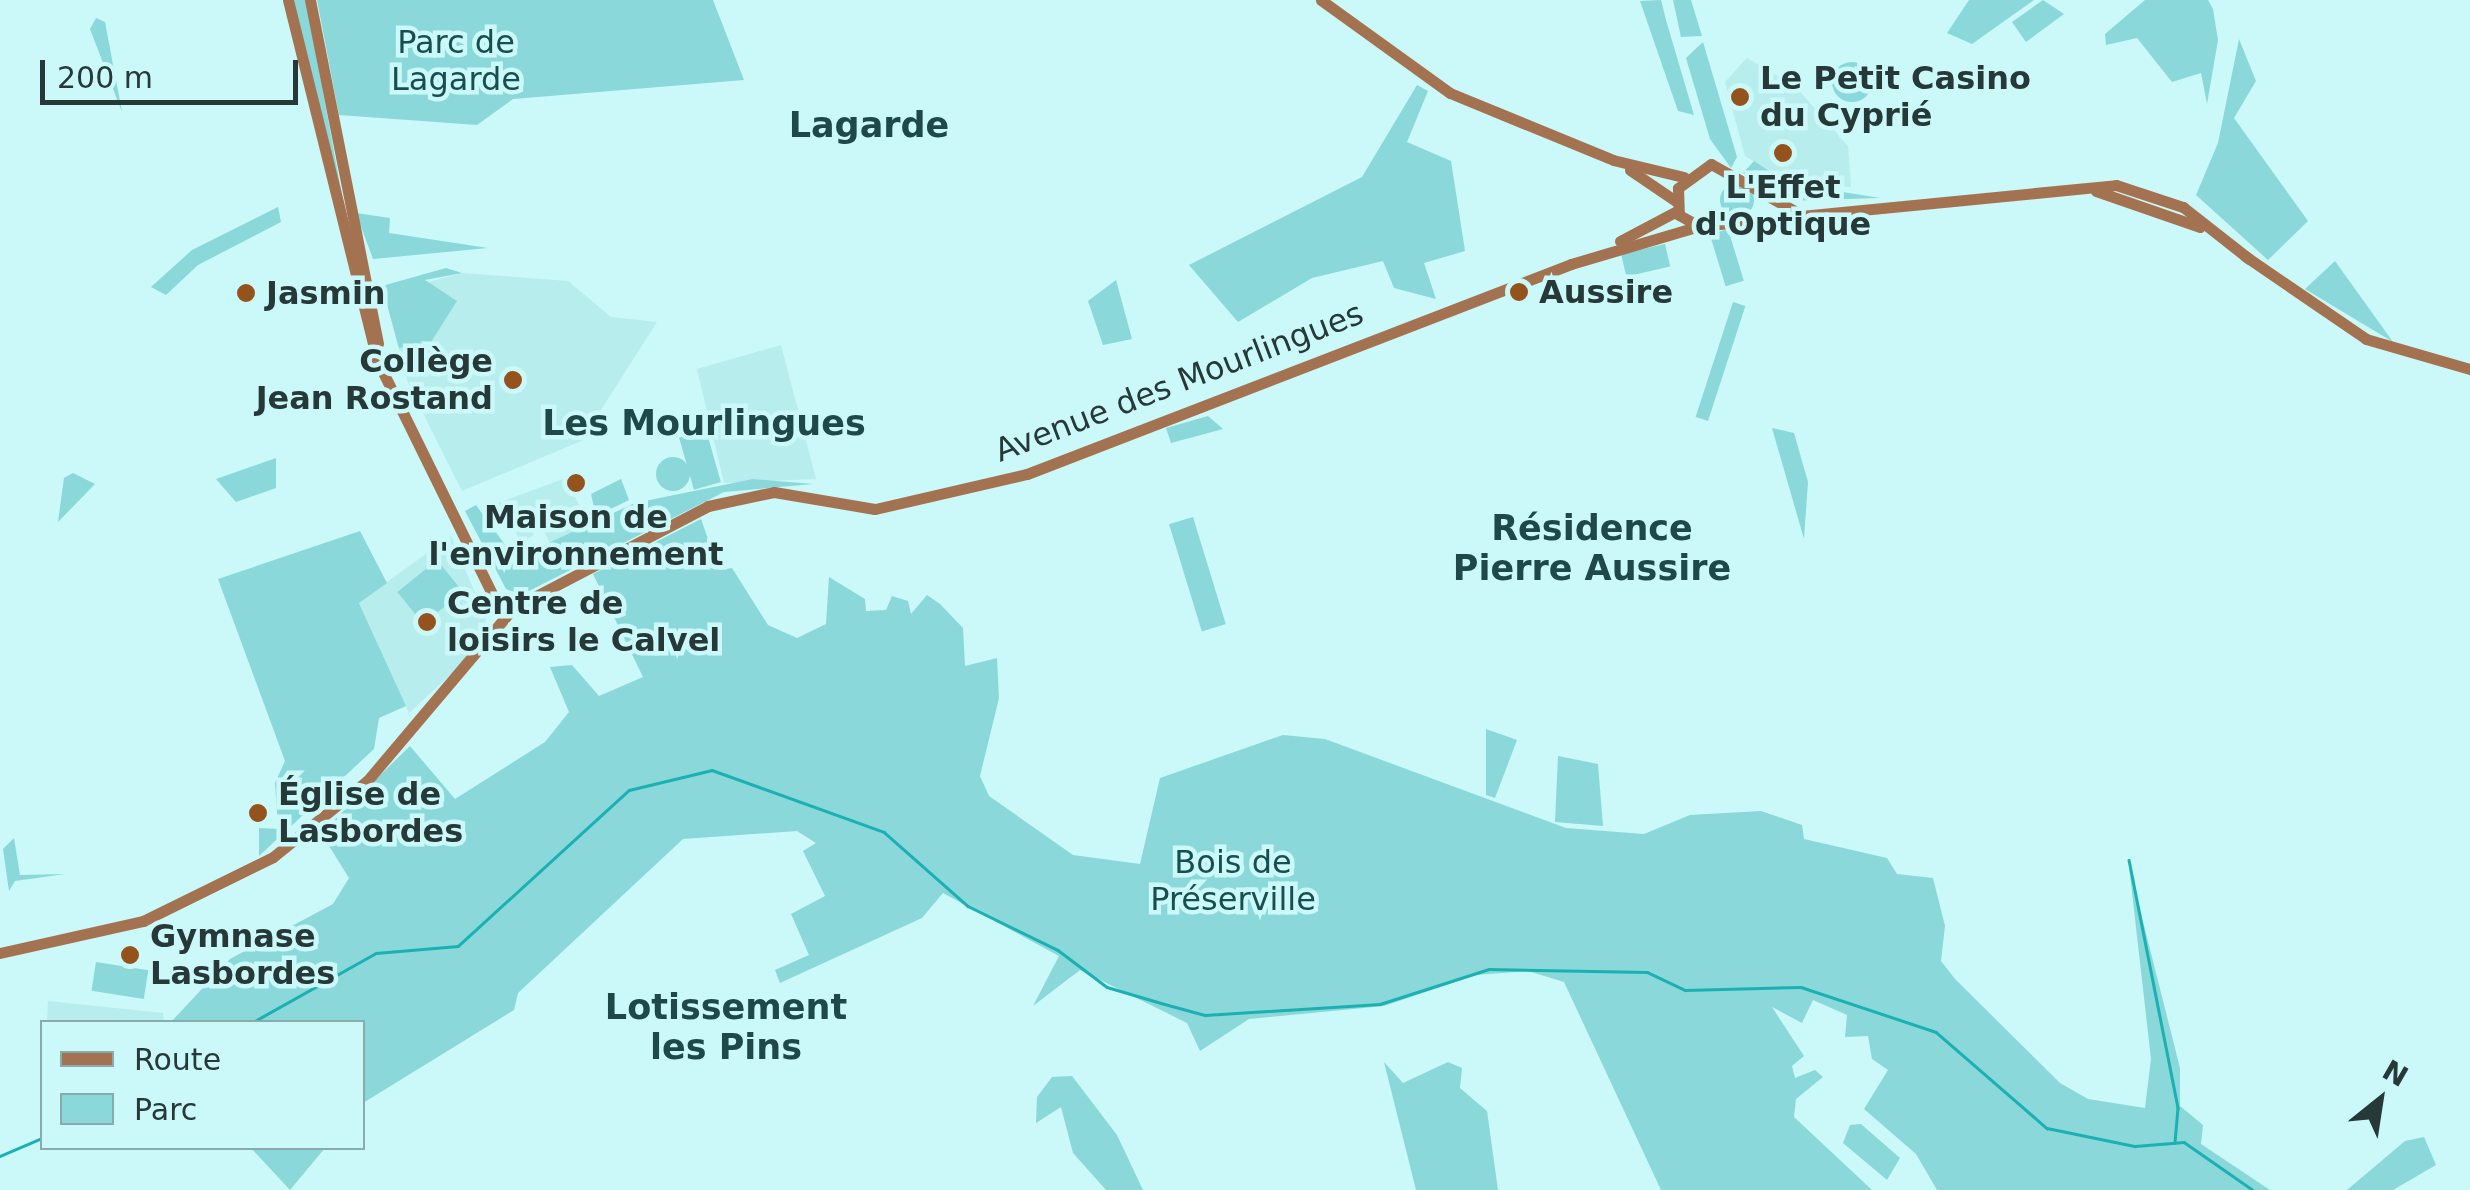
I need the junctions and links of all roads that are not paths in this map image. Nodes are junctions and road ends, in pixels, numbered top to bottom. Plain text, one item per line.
1 (288, 0) edge
2 (310, 0) edge
3 (1321, 0) edge
4 (1614, 160) junction
5 (1684, 177) junction
6 (1757, 194) junction
7 (1677, 206) junction
8 (1793, 210) junction
9 (1752, 216) junction
10 (1699, 226) junction
11 (1570, 264) junction
12 (356, 272) junction
13 (2470, 369) edge
14 (507, 614) junction
15 (0, 953) edge

1 - 12 street
2 - 12 street
3 - 4 street
4 - 5 street
4 - 7 street
5 - 6 street
5 - 7 street
6 - 8 street
6 - 9 street
7 - 10 street
7 - 11 street, Avenue des Mourlingues
8 - 9 street, Avenue des Mourlingues
8 - 13 street, Avenue des Mourlingues
9 - 10 street, Avenue des Mourlingues
10 - 11 street, Avenue des Mourlingues
11 - 14 street, Avenue des Mourlingues
12 - 14 street
14 - 15 street, Avenue des Mourlingues

